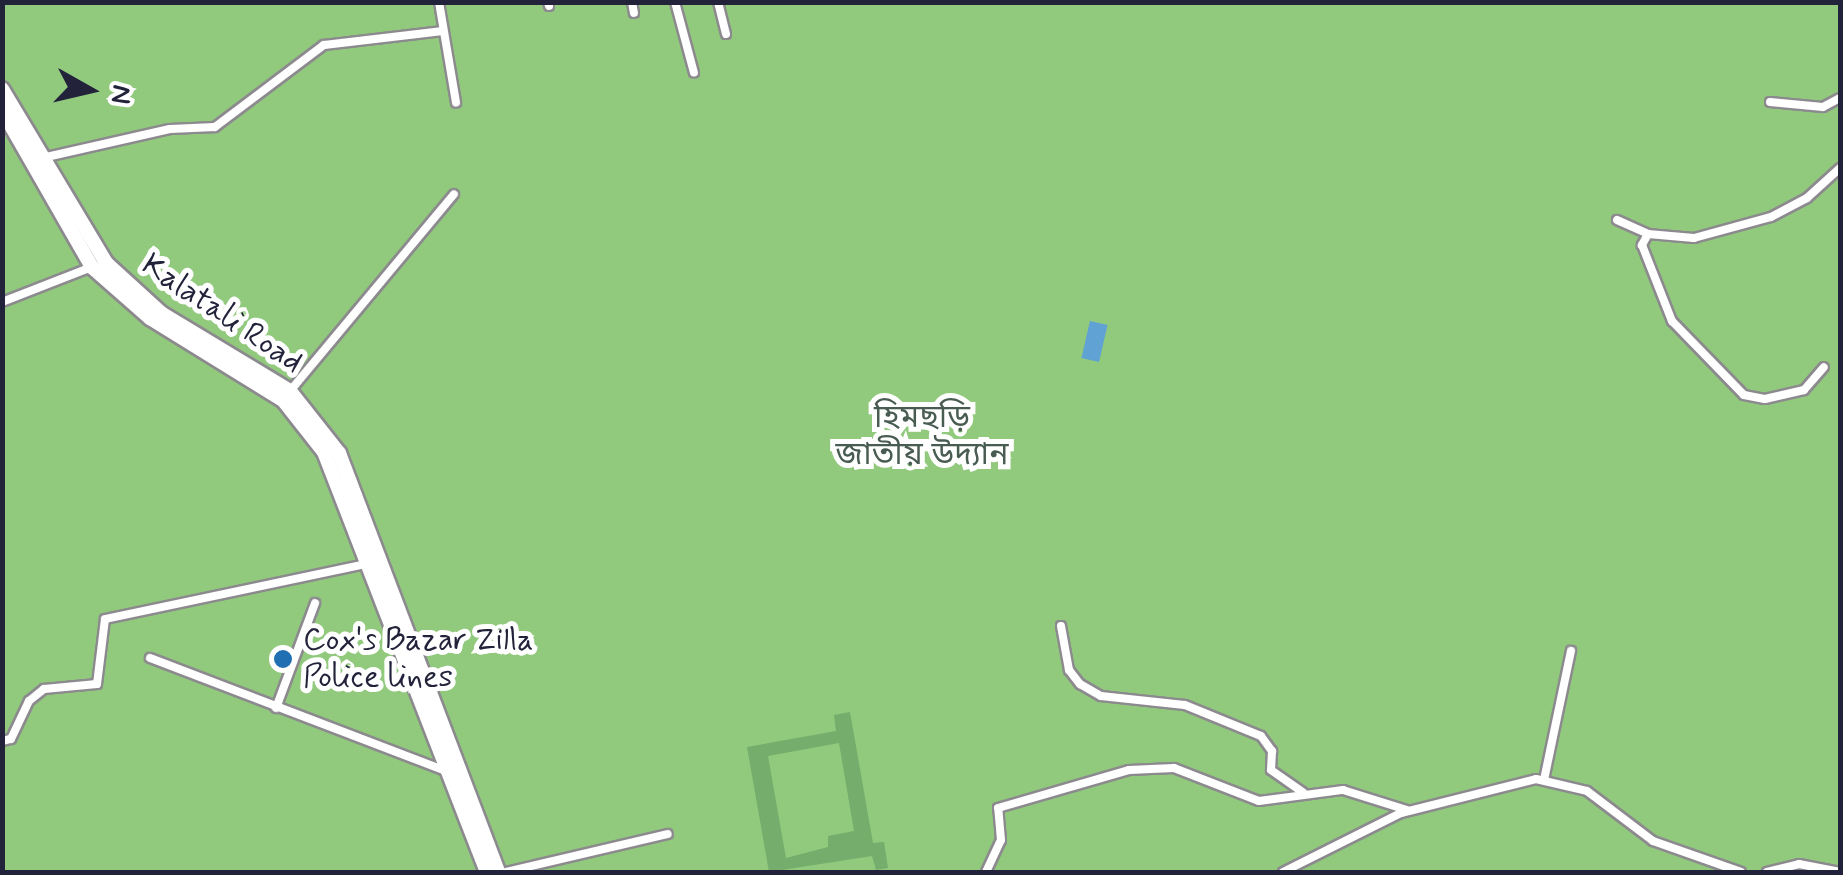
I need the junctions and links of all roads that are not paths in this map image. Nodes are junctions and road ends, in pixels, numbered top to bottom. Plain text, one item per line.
1 (439, 2) edge
2 (632, 2) edge
3 (675, 2) edge
4 (718, 2) edge
5 (634, 13) dead end
6 (443, 31) junction
7 (726, 34) dead end
8 (694, 73) dead end
9 (2, 89) edge
10 (1840, 98) edge
11 (1770, 102) dead end
12 (456, 103) dead end
13 (2, 110) edge
14 (42, 158) junction
15 (1840, 168) edge
16 (49, 180) junction
17 (454, 194) dead end
18 (1617, 220) dead end
19 (1648, 234) junction
20 (92, 266) junction
21 (2, 302) edge
22 (1824, 367) dead end
23 (290, 392) junction
24 (371, 562) junction
25 (315, 603) dead end
26 (1061, 626) dead end
27 (1571, 651) dead end
28 (150, 658) dead end
29 (276, 708) junction
30 (2, 742) edge
31 (444, 745) junction
32 (446, 772) junction
33 (1544, 780) junction
34 (1303, 792) junction
35 (1405, 812) junction
36 (668, 834) dead end
37 (486, 872) edge
38 (502, 872) edge
39 (986, 872) edge
40 (1284, 872) edge
41 (1741, 872) edge
42 (1767, 872) edge
43 (1840, 872) edge

1 - 6 street
2 - 5 street
3 - 8 street
4 - 7 street
6 - 12 street
6 - 14 street
9 - 14 highway, Kalatali Road
10 - 11 street
13 - 16 highway, Kalatali Road
14 - 16 highway, Kalatali Road
15 - 19 street
16 - 20 highway, Kalatali Road
16 - 23 highway, Kalatali Road
17 - 23 street
18 - 19 street
19 - 22 street
20 - 21 street
20 - 24 highway, Kalatali Road
23 - 31 highway, Kalatali Road
24 - 30 street
24 - 31 highway, Kalatali Road
25 - 29 street
26 - 34 street
27 - 33 street
28 - 29 street
29 - 32 street
31 - 32 highway, Kalatali Road
31 - 38 highway, Kalatali Road
32 - 37 highway, Kalatali Road
33 - 35 street
33 - 41 street
34 - 35 street
34 - 39 street
35 - 40 street
36 - 38 street
42 - 43 street

